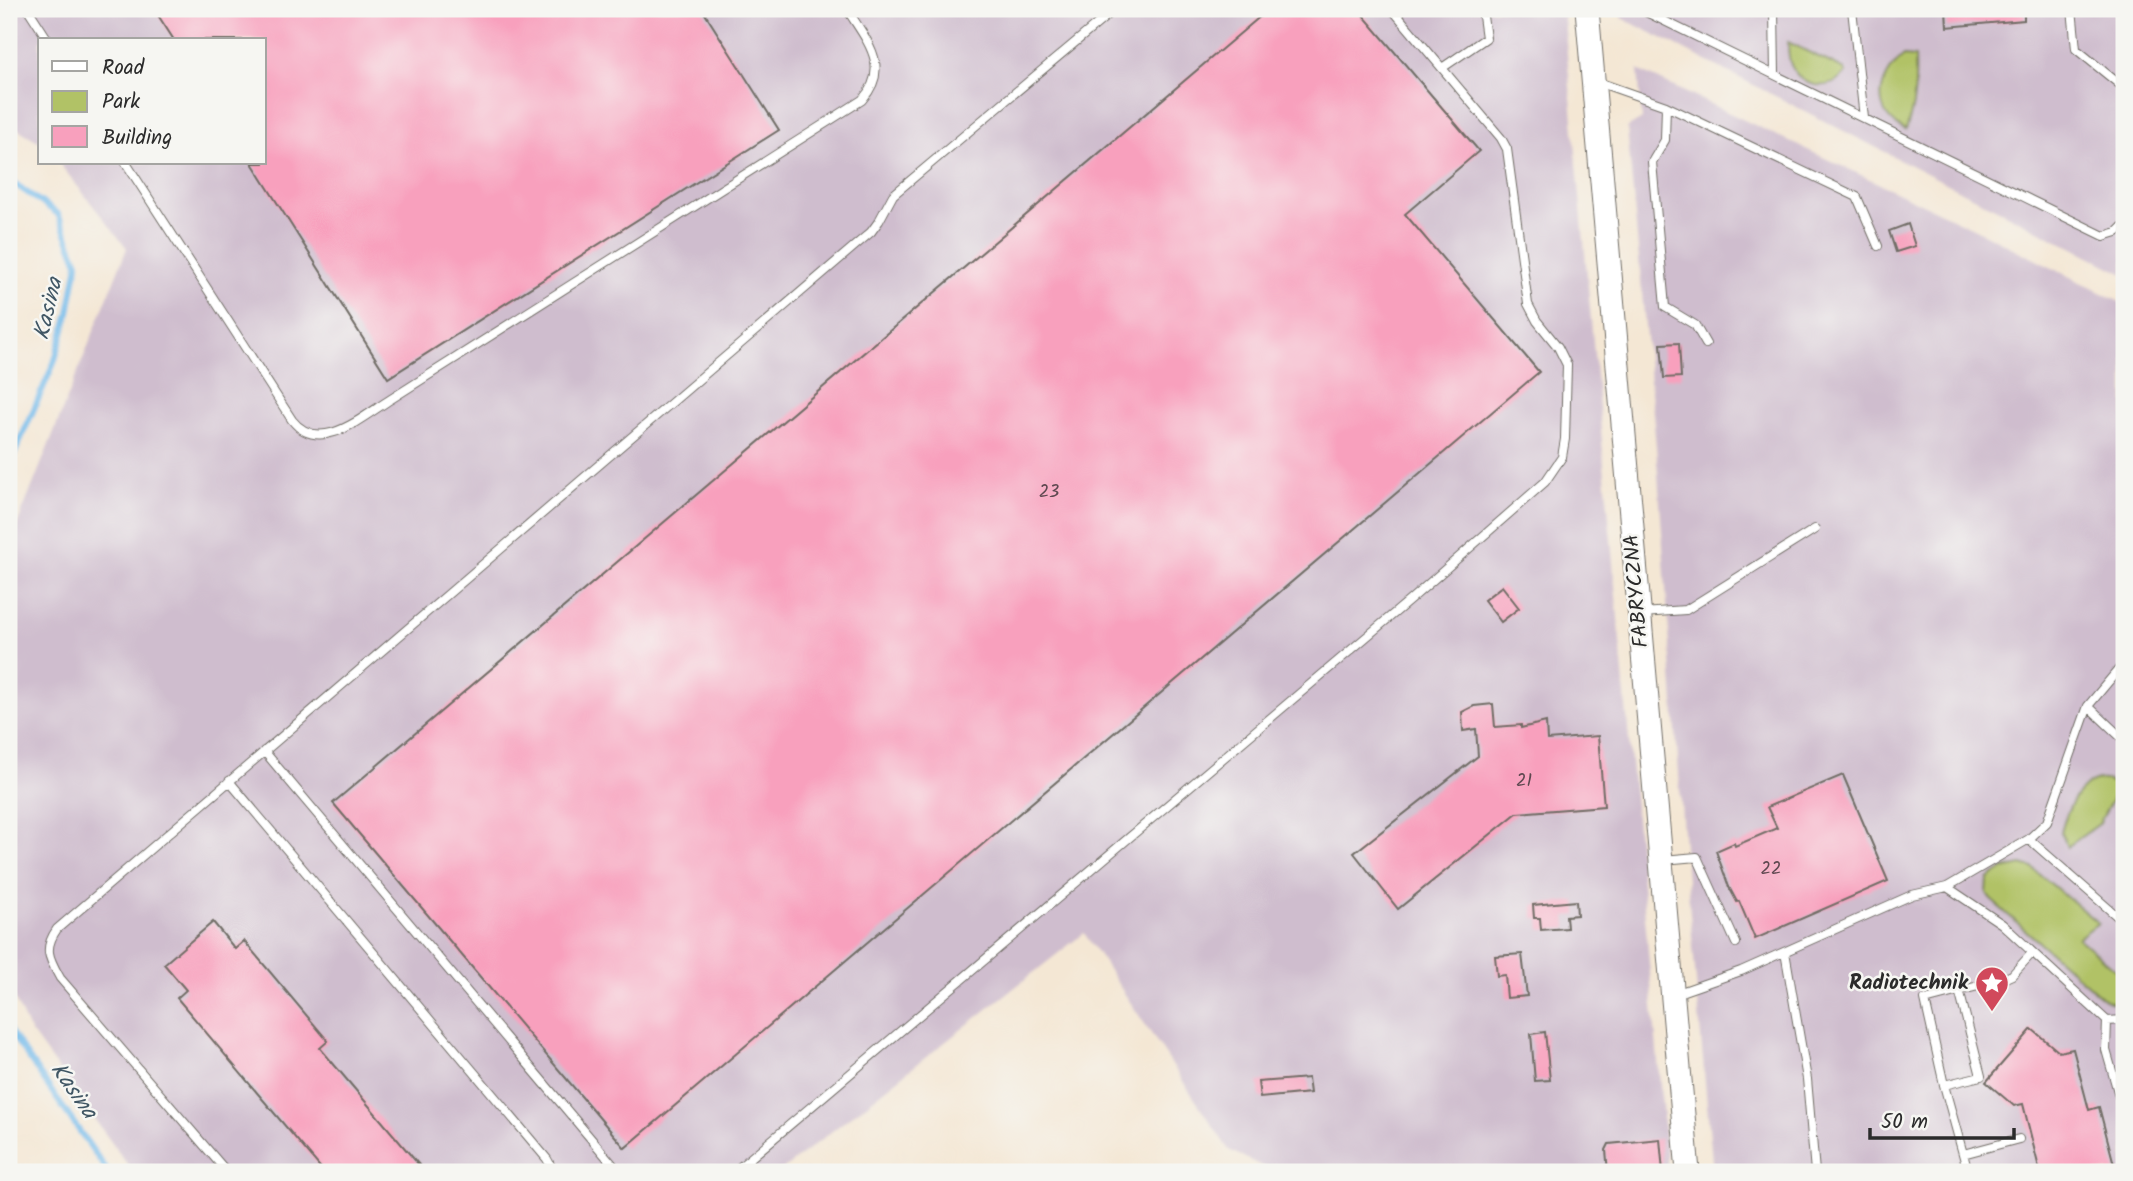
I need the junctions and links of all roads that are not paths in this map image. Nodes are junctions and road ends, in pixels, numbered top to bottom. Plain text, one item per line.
1 (28, 9) edge
2 (847, 9) edge
3 (1115, 9) edge
4 (1392, 9) edge
5 (1482, 9) edge
6 (1587, 9) edge
7 (1645, 9) edge
8 (1774, 9) edge
9 (1852, 9) edge
10 (2071, 9) edge
11 (47, 38) edge
12 (1442, 68) junction
13 (1775, 75) junction
14 (1593, 80) junction
15 (2124, 88) edge
16 (1666, 106) junction
17 (1864, 118) junction
18 (127, 164) edge
19 (2124, 225) edge
20 (1878, 246) dead end
21 (1706, 344) dead end
22 (1815, 529) dead end
23 (1639, 613) junction
24 (2124, 663) edge
25 (2088, 706) junction
26 (2124, 740) edge
27 (264, 751) junction
28 (229, 781) junction
29 (2029, 839) junction
30 (1660, 860) junction
31 (1947, 887) junction
32 (2124, 912) edge
33 (1736, 943) dead end
34 (1785, 952) junction
35 (2032, 953) junction
36 (1959, 990) junction
37 (1672, 995) junction
38 (2124, 1020) edge
39 (2107, 1021) junction
40 (1944, 1086) junction
41 (2124, 1113) edge
42 (2019, 1139) dead end
43 (1963, 1154) junction
44 (227, 1172) edge
45 (554, 1172) edge
46 (619, 1172) edge
47 (734, 1172) edge
48 (1688, 1172) edge
49 (1815, 1172) edge
50 (1968, 1172) edge

1 - 11 lane
2 - 18 lane
3 - 27 lane
4 - 12 lane
5 - 12 lane
6 - 14 main road, FABRYCZNA
7 - 13 lane
8 - 13 lane
9 - 17 lane
10 - 15 lane
12 - 47 lane
13 - 17 lane
14 - 16 lane
14 - 23 main road, FABRYCZNA
16 - 20 lane
16 - 21 lane
17 - 19 lane
22 - 23 lane
23 - 30 main road, FABRYCZNA
24 - 25 lane
25 - 26 lane
25 - 29 lane
27 - 28 lane
27 - 46 lane
28 - 44 lane
28 - 45 lane
29 - 31 lane
29 - 32 lane
30 - 33 lane
30 - 37 main road, FABRYCZNA
31 - 34 lane
31 - 35 lane
34 - 37 lane
34 - 49 lane
35 - 36 lane
35 - 39 lane
36 - 40 lane
36 - 40 lane
37 - 48 main road, FABRYCZNA
38 - 39 lane
39 - 41 lane
40 - 43 lane
42 - 43 lane
43 - 50 lane

